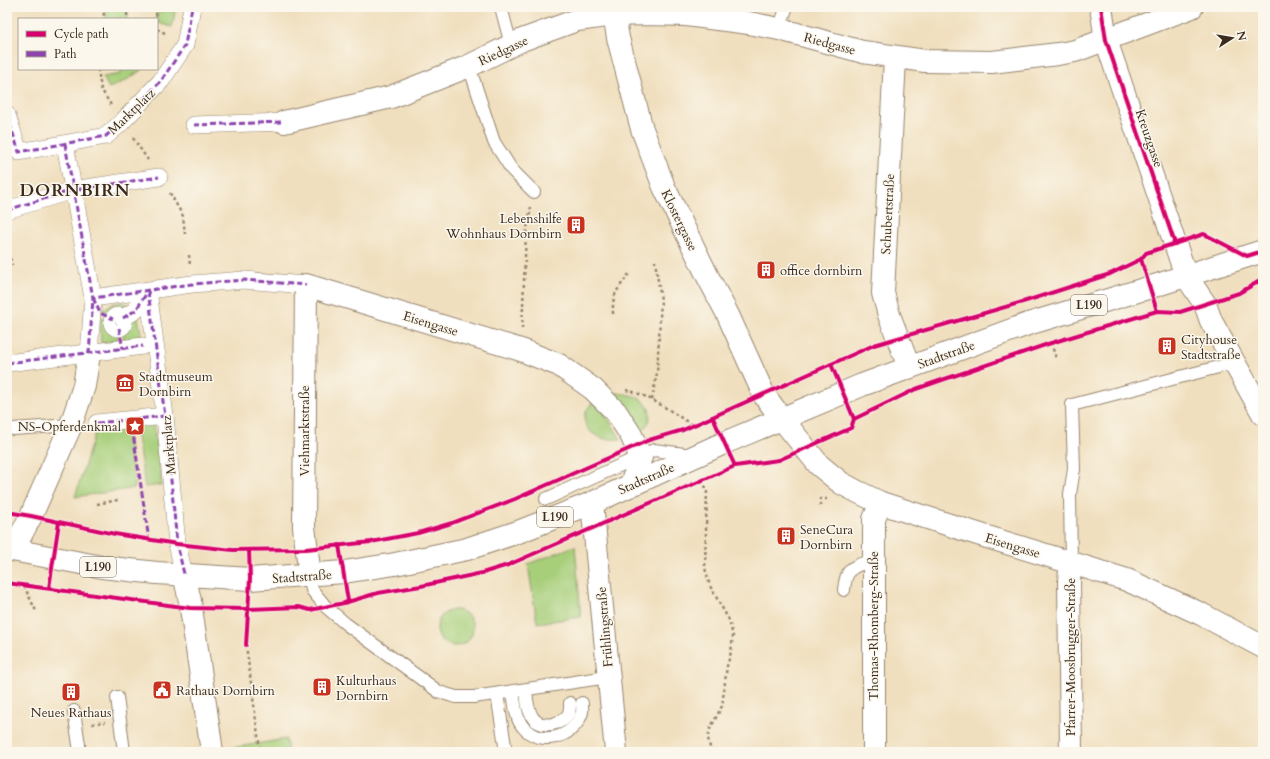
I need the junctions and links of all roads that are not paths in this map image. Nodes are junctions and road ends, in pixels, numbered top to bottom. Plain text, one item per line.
1 (192, 7) edge
2 (501, 7) edge
3 (1101, 7) edge
4 (1192, 7) edge
5 (786, 9) dead end
6 (614, 11) edge
7 (731, 14) edge
8 (779, 29) junction
9 (1106, 40) junction
10 (511, 45) junction
11 (896, 58) junction
12 (469, 66) junction
13 (7, 115) edge
14 (284, 122) joint
15 (194, 126) dead end
16 (65, 144) junction
17 (159, 177) road end
18 (73, 190) junction
19 (534, 192) road end
20 (7, 210) edge
21 (1263, 251) edge
22 (1186, 276) junction
23 (306, 285) junction
24 (148, 291) junction
25 (93, 298) junction
26 (119, 322) junction
27 (143, 346) dead end
28 (123, 349) junction
29 (89, 354) junction
30 (7, 363) edge
31 (1234, 364) junction
32 (909, 367) junction
33 (1263, 414) edge
34 (165, 416) junction
35 (782, 419) junction
36 (97, 423) dead end
37 (72, 425) junction
38 (13, 429) dead end
39 (697, 455) junction
40 (641, 457) junction
41 (631, 484) junction
42 (546, 499) dead end
43 (592, 502) junction
44 (881, 502) junction
45 (9, 554) edge
46 (873, 560) junction
47 (1071, 563) junction
48 (184, 574) junction
49 (310, 576) junction
50 (844, 590) dead end
51 (1263, 647) edge
52 (608, 677) junction
53 (526, 690) junction
54 (513, 692) junction
55 (497, 694) junction
56 (117, 697) dead end
57 (74, 711) dead end
58 (80, 752) edge
59 (124, 752) edge
60 (212, 752) edge
61 (506, 752) edge
62 (616, 752) edge
63 (874, 752) edge
64 (1071, 752) edge

1 - 16 street, Marktplatz
2 - 10 lane
3 - 9 street, Kreuzgasse
4 - 9 street, Riedgasse
5 - 8 lane
6 - 7 street, Riedgasse
6 - 10 street, Riedgasse
6 - 35 street, Klostergasse
7 - 8 street, Riedgasse
8 - 11 street, Riedgasse
9 - 11 street, Riedgasse
9 - 22 street, Kreuzgasse
10 - 12 street, Riedgasse
11 - 32 street, Schubertstraße
12 - 14 street, Riedgasse
12 - 19 lane, Riedgasse
13 - 16 street, Marktplatz
14 - 15 street, Riedgasse
16 - 18 street
17 - 18 street
18 - 20 street
18 - 25 street
21 - 22 street, Stadtstraße / L190
22 - 31 street, Kreuzgasse
22 - 32 street, Stadtstraße / L190
23 - 24 street, Eisengasse
23 - 40 street, Eisengasse
23 - 49 street, Viehmarktstraße
24 - 25 street
24 - 26 street
24 - 34 street, Marktplatz
25 - 26 street
25 - 29 street
26 - 28 street
27 - 28 street
28 - 29 street
29 - 30 street
29 - 37 street
31 - 33 street, Kreuzgasse
31 - 47 lane
32 - 35 street, Stadtstraße / L190
34 - 36 street
34 - 48 street, Marktplatz
35 - 39 street, Stadtstraße / L190
35 - 44 street, Eisengasse
37 - 38 lane
37 - 45 street
39 - 40 lane
39 - 41 street, Stadtstraße / L190
40 - 41 street
40 - 42 lane
41 - 43 street, Stadtstraße / L190
43 - 49 street, Stadtstraße / L190
43 - 52 street, Frühlingstraße
44 - 46 street, Thomas-Rhomberg-Straße
44 - 47 street, Eisengasse
45 - 48 street, Stadtstraße / L190
46 - 50 lane
46 - 63 street, Thomas-Rhomberg-Straße
47 - 51 street, Eisengasse
47 - 64 street, Pfarrer-Moosbrugger-Straße
48 - 49 street, Stadtstraße / L190
48 - 60 street
49 - 55 lane
52 - 53 lane
52 - 62 street, Frühlingstraße
53 - 54 lane
53 - 54 lane
54 - 55 lane
55 - 61 lane
56 - 59 lane
57 - 58 lane

